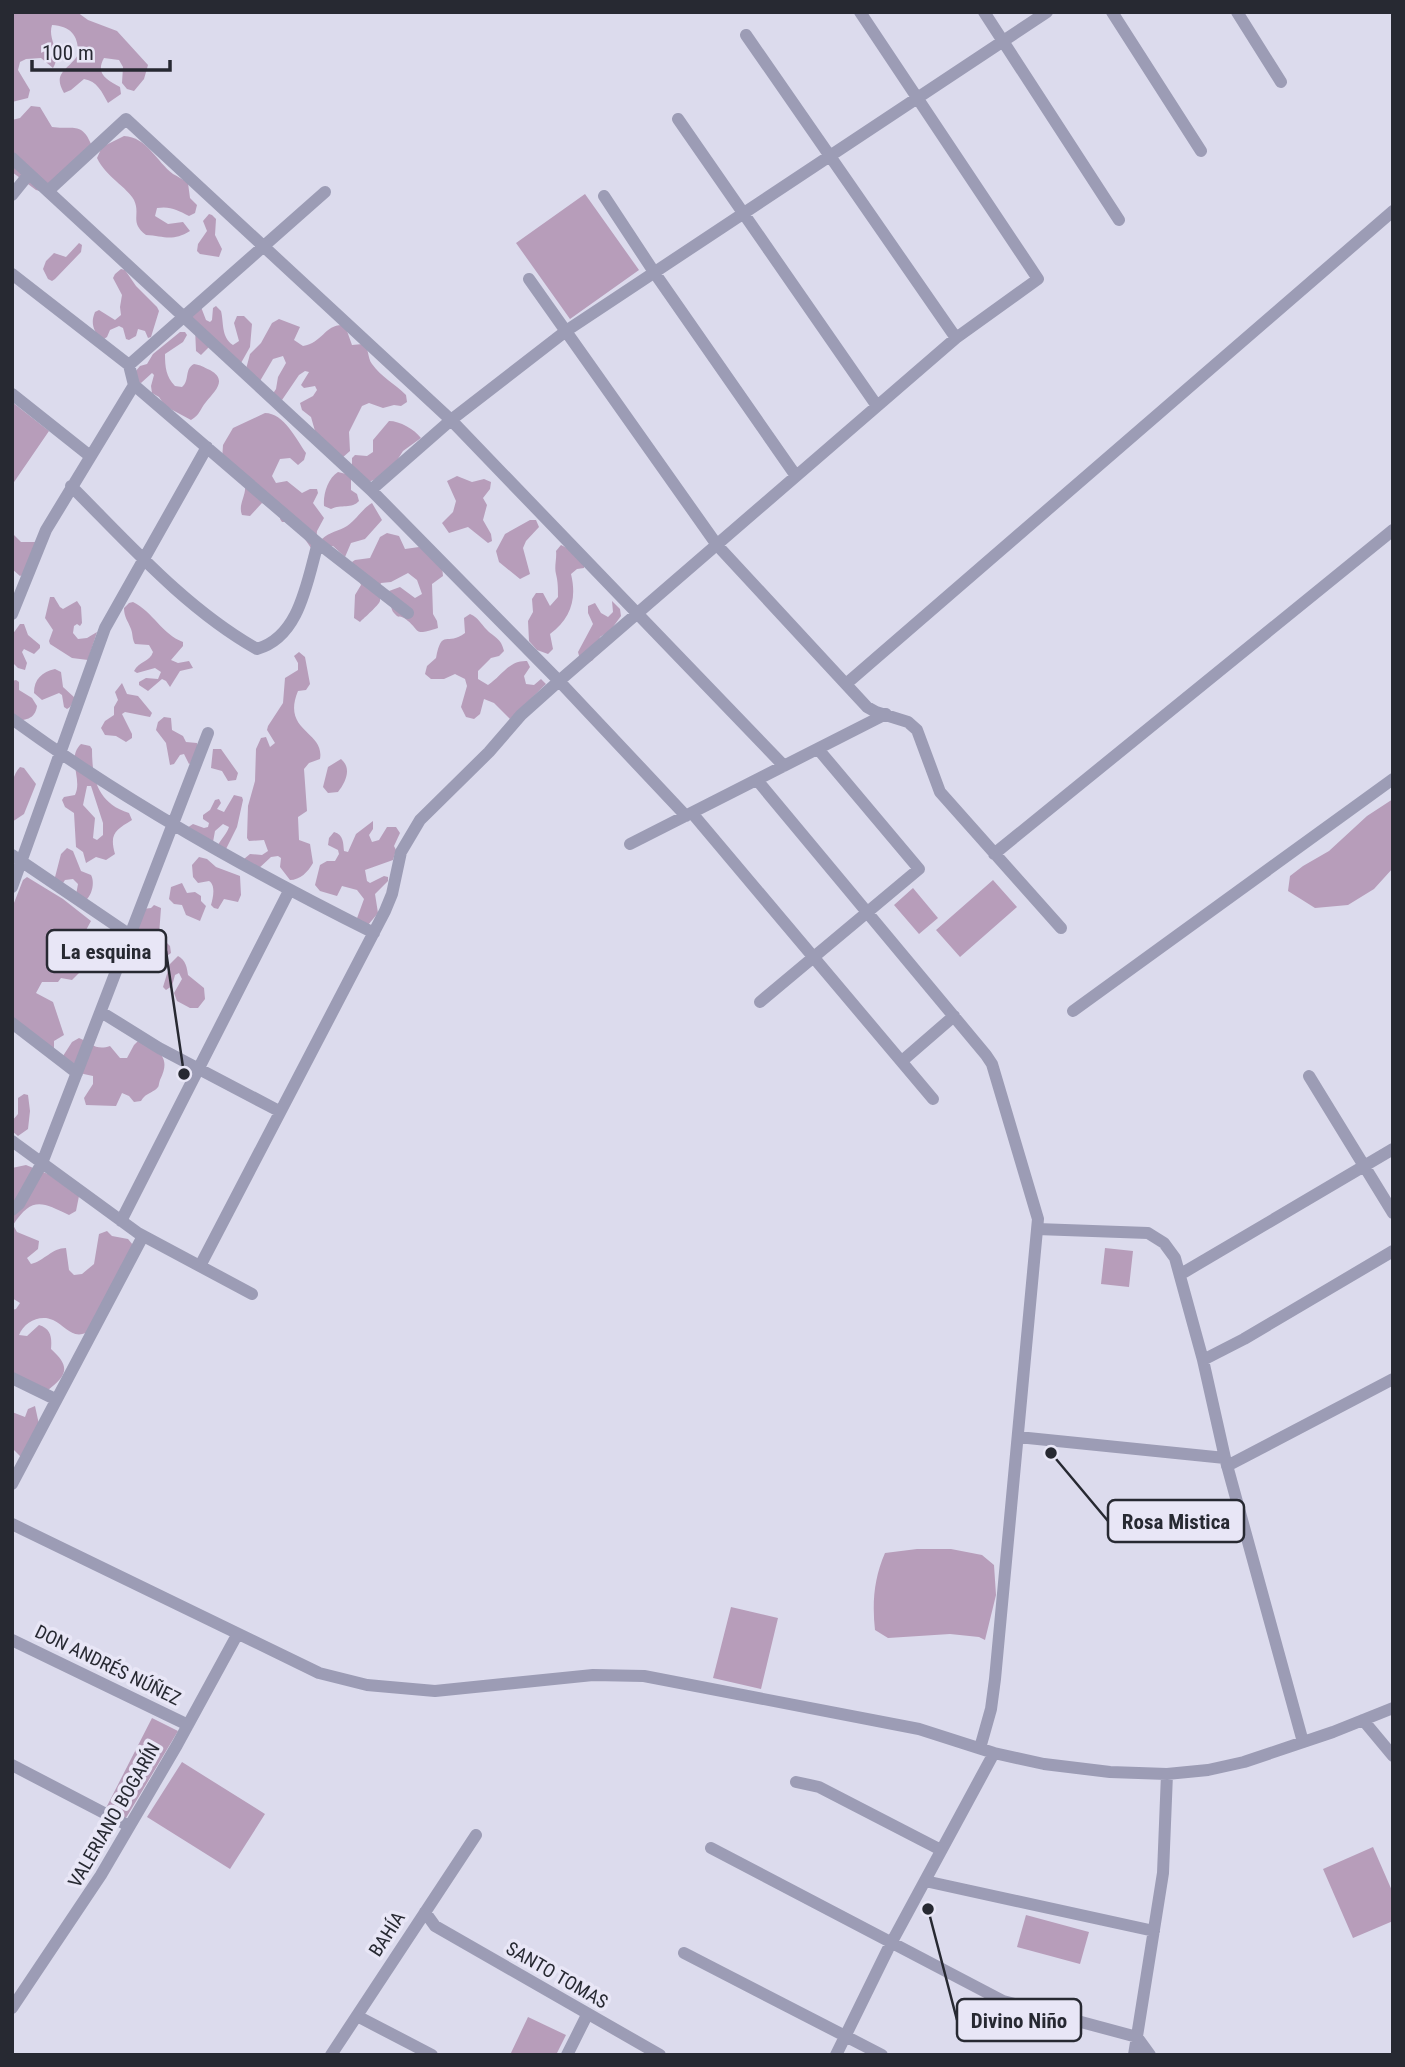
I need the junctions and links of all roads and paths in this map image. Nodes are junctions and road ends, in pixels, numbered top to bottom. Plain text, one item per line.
1 (860, 12) edge
2 (984, 12) edge
3 (1047, 12) edge
4 (1112, 12) edge
5 (1237, 12) edge
6 (746, 35) dead end
7 (1003, 42) junction
8 (1281, 82) dead end
9 (917, 98) junction
10 (678, 119) dead end
11 (1201, 151) dead end
12 (830, 156) junction
13 (12, 158) edge
14 (29, 174) junction
15 (48, 191) junction
16 (325, 192) dead end
17 (12, 195) edge
18 (604, 196) dead end
19 (1393, 211) edge
20 (743, 213) junction
21 (1119, 220) dead end
22 (264, 245) junction
23 (654, 272) junction
24 (12, 274) edge
25 (529, 279) dead end
26 (183, 317) junction
27 (566, 331) junction
28 (956, 338) junction
29 (129, 365) junction
30 (134, 385) junction
31 (12, 394) edge
32 (877, 406) junction
33 (451, 420) junction
34 (206, 447) junction
35 (90, 456) junction
36 (796, 476) junction
37 (71, 486) junction
38 (371, 490) junction
39 (1393, 530) edge
40 (318, 543) junction
41 (717, 545) junction
42 (144, 559) junction
43 (408, 613) dead end
44 (637, 613) junction
45 (12, 614) edge
46 (559, 681) junction
47 (846, 684) junction
48 (886, 714) junction
49 (12, 719) edge
50 (208, 733) dead end
51 (818, 749) junction
52 (60, 754) junction
53 (783, 766) junction
54 (1393, 779) edge
55 (757, 780) junction
56 (689, 815) junction
57 (172, 826) junction
58 (630, 844) dead end
59 (995, 854) junction
60 (17, 859) edge
61 (12, 887) edge
62 (289, 891) junction
63 (867, 912) junction
64 (1061, 928) dead end
65 (374, 933) junction
66 (130, 935) junction
67 (814, 957) junction
68 (760, 1002) dead end
69 (1073, 1011) dead end
70 (100, 1012) junction
71 (954, 1016) junction
72 (12, 1023) edge
73 (902, 1062) junction
74 (199, 1070) junction
75 (77, 1073) junction
76 (1309, 1076) dead end
77 (933, 1099) dead end
78 (279, 1111) junction
79 (12, 1141) edge
80 (1393, 1149) edge
81 (42, 1163) junction
82 (1365, 1166) junction
83 (12, 1210) edge
84 (1393, 1213) edge
85 (121, 1221) junction
86 (1037, 1229) junction
87 (143, 1236) junction
88 (1393, 1251) edge
89 (200, 1266) junction
90 (1181, 1275) junction
91 (252, 1294) dead end
92 (1203, 1360) junction
93 (12, 1378) edge
94 (1393, 1379) edge
95 (55, 1399) junction
96 (1018, 1437) junction
97 (1226, 1462) junction
98 (12, 1484) edge
99 (12, 1524) edge
100 (237, 1635) junction
101 (12, 1640) edge
102 (1393, 1708) edge
103 (1363, 1720) junction
104 (187, 1725) junction
105 (1303, 1742) junction
106 (980, 1748) junction
107 (994, 1752) junction
108 (1393, 1756) edge
109 (12, 1765) edge
110 (1167, 1774) junction
111 (796, 1783) dead end
112 (129, 1826) junction
113 (476, 1835) dead end
114 (711, 1848) dead end
115 (941, 1850) junction
116 (925, 1881) junction
117 (425, 1912) junction
118 (435, 1926) junction
119 (1154, 1931) junction
120 (412, 1932) junction
121 (891, 1943) junction
122 (684, 1952) dead end
123 (12, 2008) edge
124 (587, 2015) junction
125 (357, 2016) junction
126 (845, 2035) junction
127 (1137, 2037) junction
128 (331, 2055) edge
129 (432, 2055) edge
130 (567, 2055) edge
131 (660, 2055) edge
132 (836, 2055) edge
133 (882, 2055) edge
134 (1134, 2055) edge
135 (1150, 2055) edge

1 - 9 street
2 - 7 street
3 - 7 street
4 - 11 street
5 - 8 street
6 - 12 street
7 - 9 street
7 - 21 street
9 - 12 street
9 - 28 street
10 - 20 street
12 - 20 street
12 - 28 street
13 - 14 street
14 - 15 street
14 - 17 street
15 - 22 street
15 - 26 street
16 - 22 street
18 - 23 street
19 - 47 street
20 - 23 street
20 - 32 street
22 - 26 street
22 - 33 street
23 - 27 street
23 - 36 street
24 - 29 street
25 - 27 street
26 - 29 street
26 - 38 street
27 - 33 street
27 - 41 street
28 - 32 street
29 - 30 street
30 - 34 street
30 - 35 street
31 - 35 street
32 - 36 street
33 - 38 street
33 - 44 street
34 - 40 street
34 - 42 street
35 - 37 street
36 - 41 street
37 - 42 street
37 - 45 street
38 - 46 street
39 - 59 street
40 - 42 street
40 - 43 street
41 - 44 street
41 - 47 street
42 - 52 street
44 - 46 street
44 - 53 street
46 - 56 street
46 - 65 street
47 - 48 street
48 - 51 street
48 - 59 street
49 - 52 street
50 - 57 street
51 - 53 street
51 - 63 street
52 - 57 street
52 - 60 street
53 - 55 street
54 - 69 street
55 - 56 street
55 - 63 street
56 - 58 street
56 - 67 street
57 - 62 street
57 - 66 street
59 - 64 street
60 - 61 street
60 - 66 street
62 - 65 street
62 - 74 street
63 - 67 street
63 - 71 street
65 - 78 street
66 - 70 street
67 - 68 street
67 - 73 street
70 - 74 street
70 - 75 street
71 - 73 street
71 - 86 street
72 - 75 street
73 - 77 street
74 - 78 street
74 - 85 street
75 - 81 street
76 - 82 street
78 - 89 street
79 - 81 street
80 - 82 street
81 - 83 street
81 - 85 street
82 - 84 street
82 - 90 street
85 - 87 street
86 - 90 street
86 - 96 street
87 - 89 street
87 - 95 street
88 - 92 street
89 - 91 street
90 - 92 street
92 - 97 street
93 - 95 street
94 - 97 street
95 - 98 street
96 - 97 street
96 - 106 street
97 - 105 street
99 - 100 street
100 - 104 street, VALERIANO BOGARÍN
100 - 106 street
101 - 104 street, DON ANDRÉS NÚÑEZ
102 - 103 street
103 - 105 street
103 - 108 street
104 - 112 street, VALERIANO BOGARÍN
105 - 110 street
106 - 107 street
107 - 110 street
107 - 115 street
109 - 112 street
110 - 119 street
111 - 115 street
112 - 123 street, VALERIANO BOGARÍN
113 - 117 street, BAHÍA
114 - 121 street
115 - 116 street
116 - 119 street
116 - 121 street
117 - 118 street, SANTO TOMAS
117 - 120 street, BAHÍA
118 - 120 street
118 - 124 street, SANTO TOMAS
119 - 127 street
120 - 125 street, BAHÍA
121 - 126 street
121 - 127 street
122 - 126 street
124 - 130 street
124 - 131 street, SANTO TOMAS
125 - 128 street, BAHÍA
125 - 129 street
126 - 132 street
126 - 133 street
127 - 134 street
127 - 135 street

